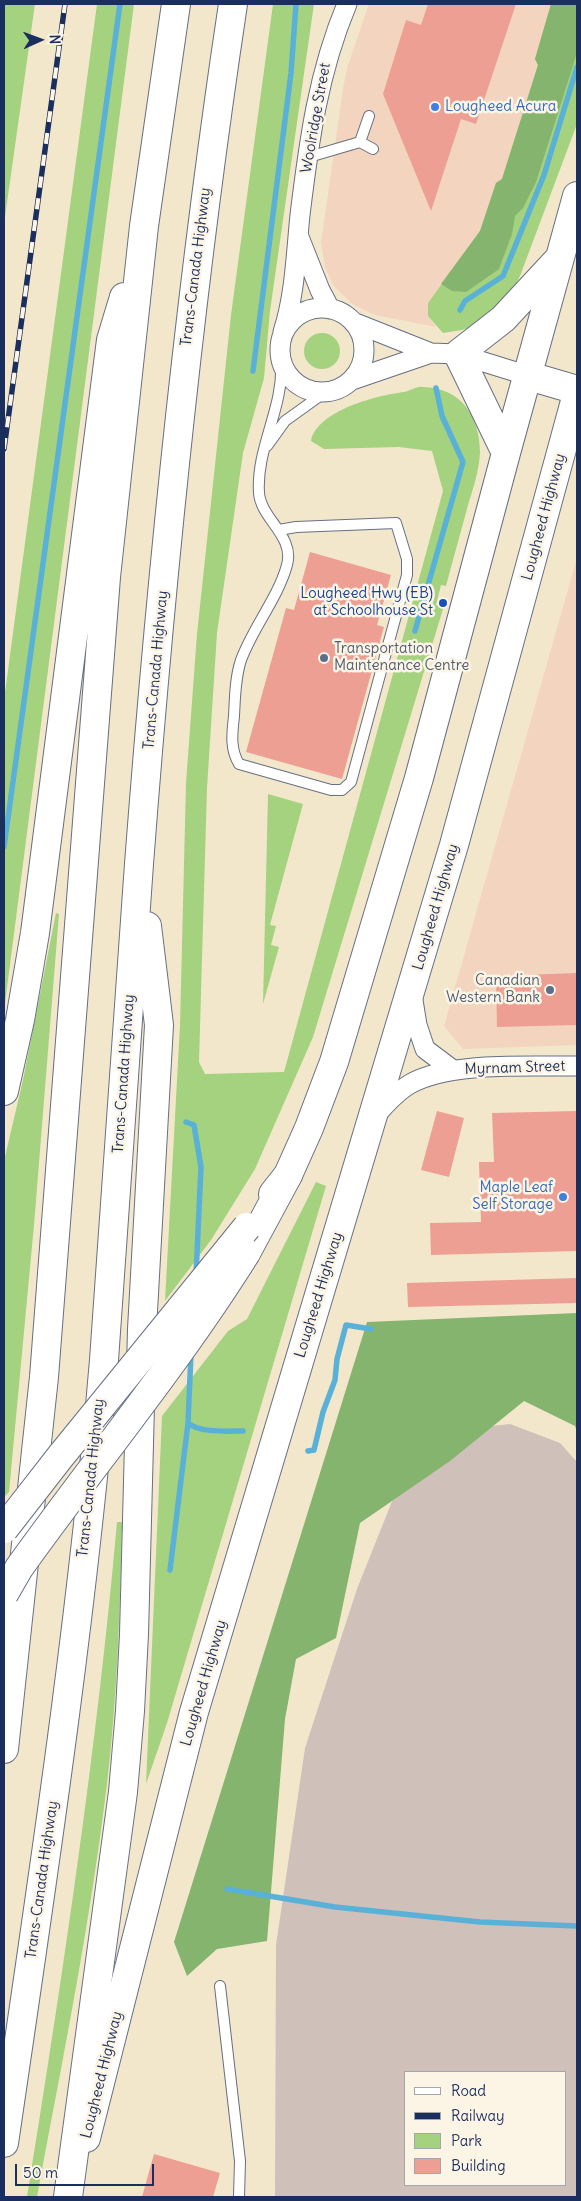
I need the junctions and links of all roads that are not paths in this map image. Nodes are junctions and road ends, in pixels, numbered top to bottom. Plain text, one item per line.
1 (176, 4) edge
2 (233, 4) edge
3 (347, 4) edge
4 (370, 116) dead end
5 (360, 142) junction
6 (373, 149) dead end
7 (309, 157) junction
8 (577, 196) edge
9 (144, 226) junction
10 (299, 236) junction
11 (559, 259) junction
12 (330, 309) junction
13 (353, 322) junction
14 (283, 332) junction
15 (431, 353) junction
16 (458, 354) junction
17 (281, 363) junction
18 (529, 376) junction
19 (352, 380) junction
20 (577, 390) edge
21 (324, 393) junction
22 (577, 394) edge
23 (265, 449) junction
24 (506, 452) junction
25 (577, 469) edge
26 (554, 487) junction
27 (279, 530) junction
28 (139, 862) junction
29 (412, 989) junction
30 (577, 1066) edge
31 (453, 1070) junction
32 (4, 1091) edge
33 (372, 1119) junction
34 (247, 1240) junction
35 (4, 1529) edge
36 (4, 1594) edge
37 (4, 1749) edge
38 (220, 1986) dead end
39 (4, 2143) edge
40 (70, 2195) edge
41 (240, 2197) edge

1 - 9 main road
2 - 28 main road, Trans-Canada Highway
3 - 7 street, Woolridge Street
4 - 5 lane
5 - 6 lane
5 - 7 lane
7 - 10 street, Woolridge Street
8 - 11 main road
9 - 32 main road
9 - 37 main road
10 - 12 street, Woolridge Street
10 - 14 street, Woolridge Street
11 - 16 main road
11 - 18 main road
12 - 13 street
12 - 14 street
13 - 15 street
13 - 19 street
14 - 17 street
15 - 16 street
15 - 19 street
16 - 18 street
16 - 24 main road
17 - 21 street
17 - 23 lane
18 - 20 main road
18 - 24 main road
19 - 21 street
21 - 23 lane
22 - 26 main road, Lougheed Highway
23 - 27 lane
24 - 34 main road
25 - 26 main road
26 - 29 main road, Lougheed Highway
27 - 27 lane
28 - 39 main road, Trans-Canada Highway
28 - 40 main road
29 - 31 street, Myrnam Street
29 - 33 main road, Lougheed Highway
30 - 31 street, Myrnam Street
31 - 33 street, Myrnam Street
33 - 40 main road, Lougheed Highway
34 - 35 main road, bridge
34 - 36 main road, bridge
38 - 41 lane

